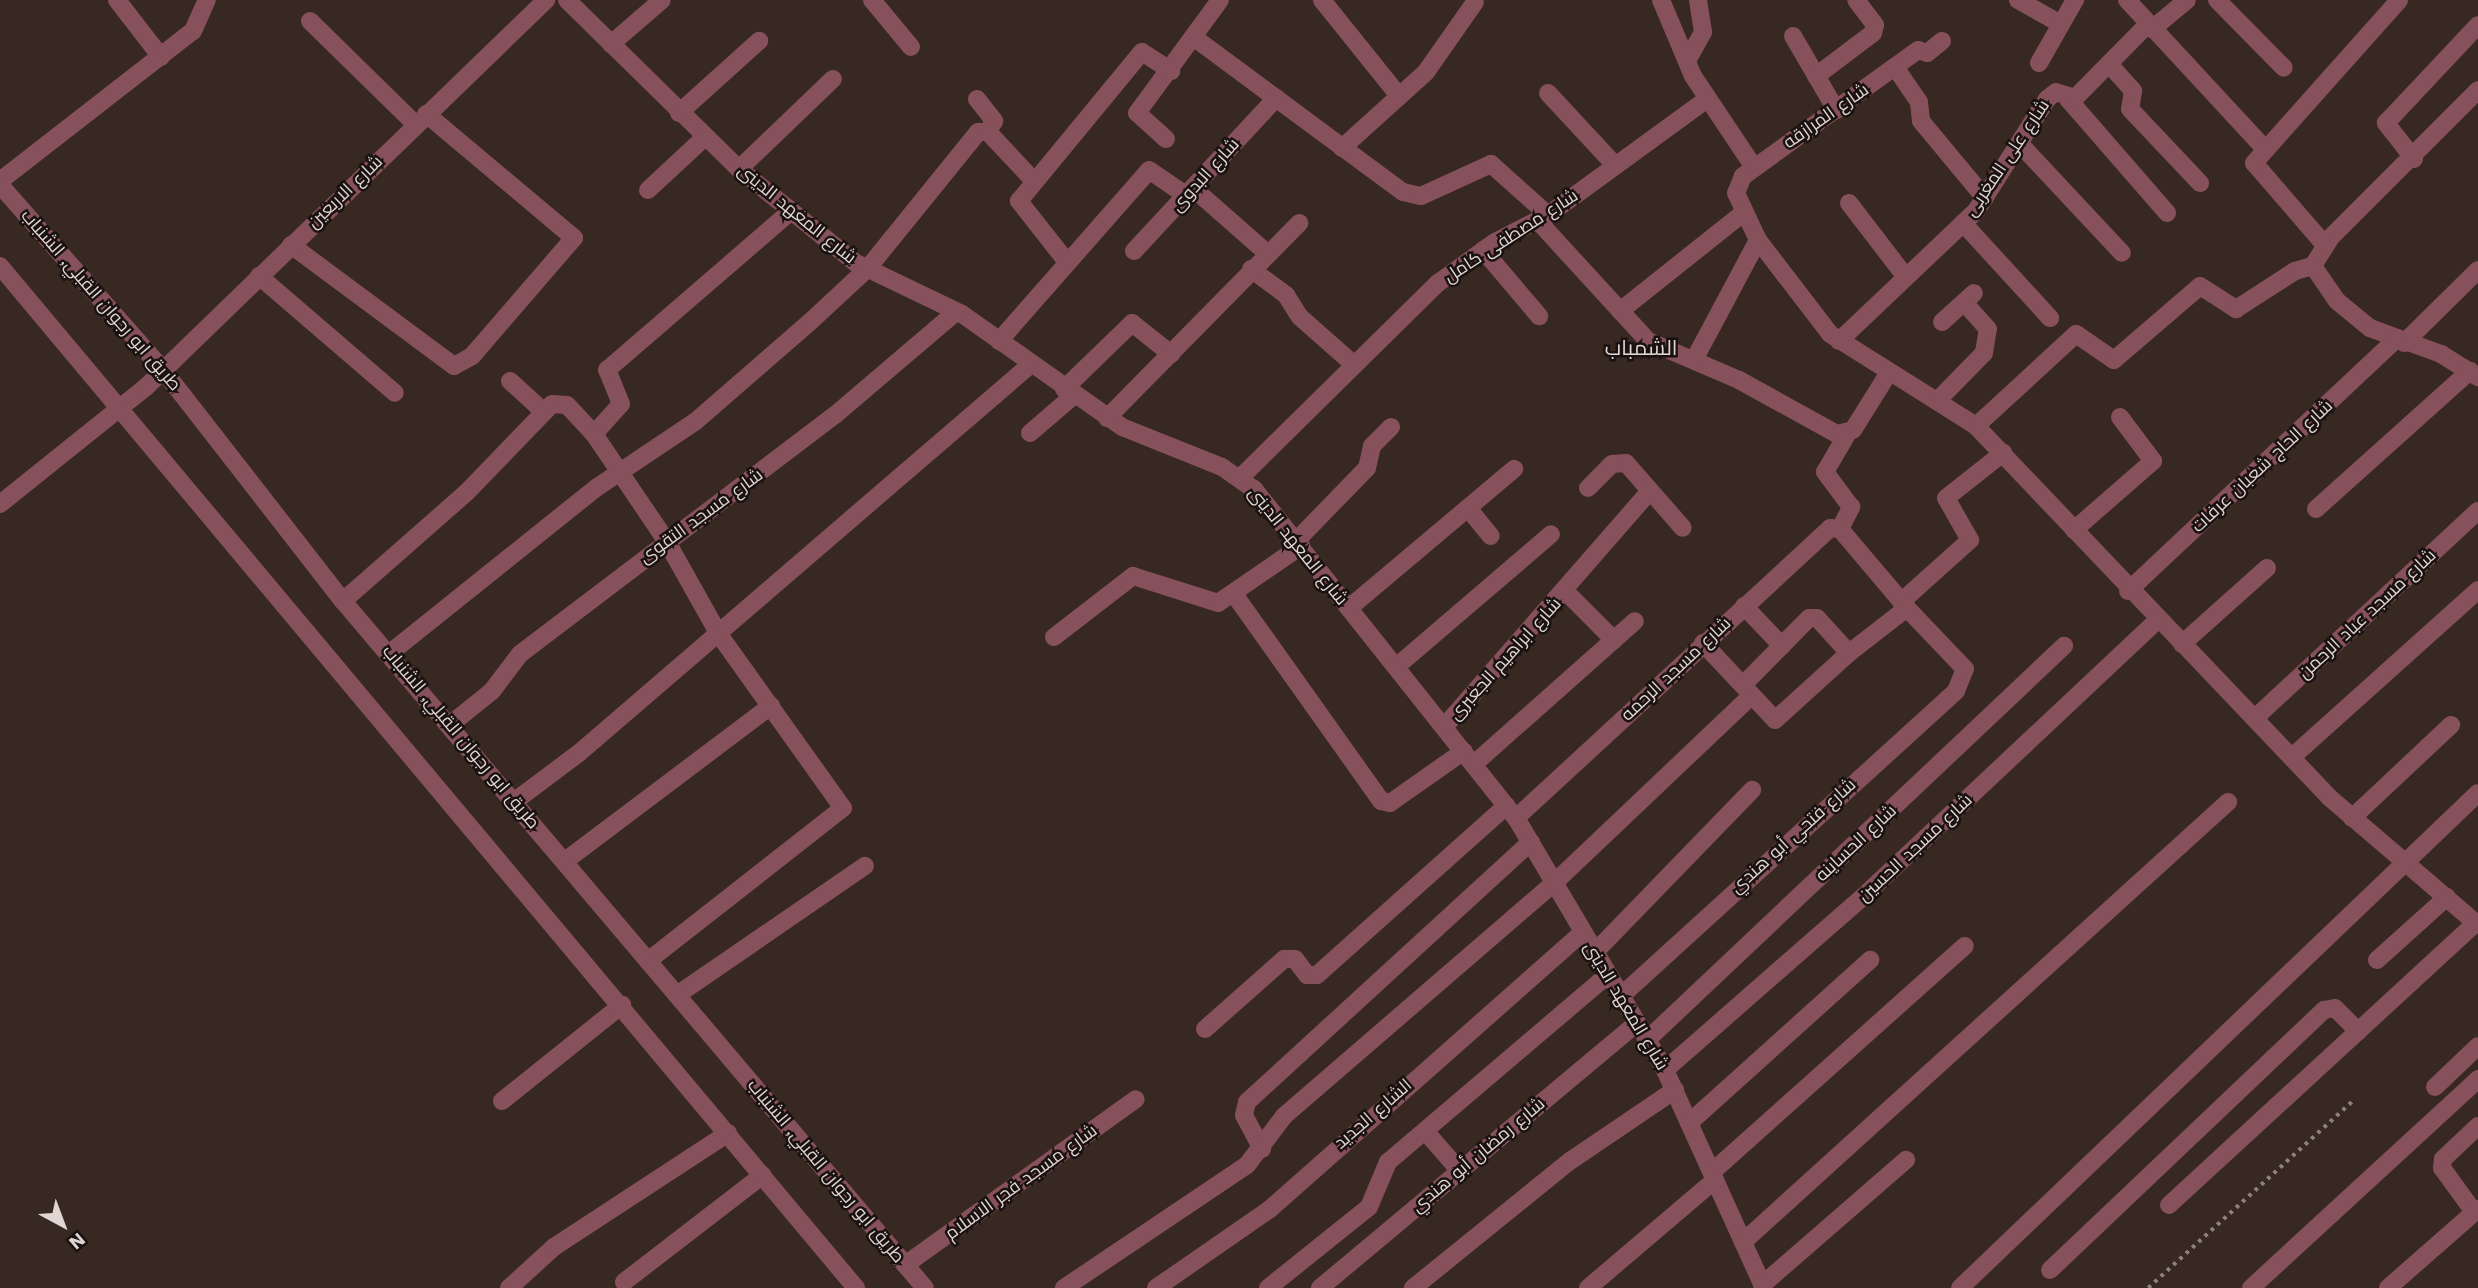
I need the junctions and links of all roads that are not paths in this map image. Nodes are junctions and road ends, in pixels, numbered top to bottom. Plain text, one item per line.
1 (117, 0) edge
2 (207, 0) edge
3 (546, 0) edge
4 (567, 0) edge
5 (662, 0) edge
6 (872, 0) edge
7 (1220, 0) edge
8 (1322, 0) edge
9 (1661, 0) edge
10 (1698, 0) edge
11 (1856, 0) edge
12 (2018, 0) edge
13 (2075, 0) edge
14 (2127, 0) edge
15 (2188, 0) edge
16 (2217, 0) edge
17 (2399, 0) edge
18 (1475, 2) dead end
19 (310, 21) dead end
20 (2059, 23) junction
21 (2478, 25) edge
22 (2150, 27) junction
23 (1793, 36) dead end
24 (1196, 39) junction
25 (759, 41) dead end
26 (1942, 41) dead end
27 (611, 44) junction
28 (911, 47) dead end
29 (161, 57) junction
30 (1687, 61) junction
31 (2039, 62) dead end
32 (2109, 64) junction
33 (1895, 67) junction
34 (2284, 68) dead end
35 (1171, 71) junction
36 (1816, 76) junction
37 (833, 79) dead end
38 (2478, 90) edge
39 (1548, 93) dead end
40 (1399, 96) junction
41 (1276, 98) junction
42 (977, 99) dead end
43 (1707, 99) junction
44 (2068, 99) junction
45 (1836, 110) junction
46 (679, 113) junction
47 (420, 119) junction
48 (988, 132) junction
49 (705, 137) junction
50 (1166, 139) dead end
51 (2020, 144) junction
52 (1342, 148) junction
53 (2265, 149) junction
54 (2414, 159) junction
55 (1615, 165) junction
56 (1753, 166) junction
57 (739, 169) junction
58 (1034, 181) junction
59 (0, 183) edge
60 (2200, 183) dead end
61 (648, 190) dead end
62 (1191, 192) junction
63 (1984, 198) junction
64 (1849, 203) dead end
65 (790, 212) junction
66 (1743, 213) junction
67 (2167, 213) dead end
68 (1543, 218) junction
69 (1299, 223) dead end
70 (1963, 223) junction
71 (1758, 240) junction
72 (2324, 244) junction
73 (291, 246) junction
74 (1483, 250) junction
75 (1134, 251) dead end
76 (2122, 253) dead end
77 (1268, 254) junction
78 (1067, 262) junction
79 (0, 266) edge
80 (2313, 266) junction
81 (868, 268) junction
82 (1251, 269) junction
83 (2478, 270) edge
84 (259, 276) junction
85 (1905, 276) junction
86 (1620, 311) junction
87 (956, 312) junction
88 (1539, 316) dead end
89 (2050, 318) dead end
90 (1942, 322) dead end
91 (999, 341) junction
92 (1839, 341) junction
93 (2400, 342) junction
94 (1171, 354) junction
95 (1694, 360) junction
96 (1351, 362) junction
97 (1030, 365) junction
98 (163, 370) junction
99 (1888, 374) junction
100 (2474, 374) edge
101 (510, 381) dead end
102 (395, 393) dead end
103 (1069, 393) junction
104 (1937, 401) junction
105 (126, 403) junction
106 (544, 412) junction
107 (2120, 417) dead end
108 (1107, 418) junction
109 (1976, 426) junction
110 (1391, 427) dead end
111 (1030, 433) dead end
112 (594, 434) junction
113 (1846, 436) junction
114 (2003, 453) junction
115 (1514, 469) dead end
116 (620, 473) junction
117 (1240, 478) junction
118 (1588, 488) dead end
119 (1650, 491) junction
120 (0, 503) edge
121 (1468, 508) junction
122 (2316, 509) dead end
123 (2478, 511) edge
124 (1684, 528) dead end
125 (1840, 529) junction
126 (2074, 530) junction
127 (1551, 534) dead end
128 (1491, 536) dead end
129 (667, 542) junction
130 (1298, 544) junction
131 (2267, 568) dead end
132 (2478, 590) edge
133 (2128, 591) junction
134 (1566, 592) junction
135 (1234, 594) junction
136 (343, 601) junction
137 (1904, 605) junction
138 (1744, 606) junction
139 (1349, 608) junction
140 (2158, 620) junction
141 (1635, 621) dead end
142 (718, 633) junction
143 (1054, 637) dead end
144 (1614, 640) junction
145 (1703, 643) junction
146 (2182, 644) junction
147 (1782, 646) junction
148 (2064, 646) dead end
149 (390, 653) junction
150 (1849, 653) junction
151 (1396, 667) junction
152 (1748, 690) junction
153 (771, 706) junction
154 (2255, 718) junction
155 (451, 724) junction
156 (2451, 725) dead end
157 (1444, 727) junction
158 (2292, 757) junction
159 (1469, 758) junction
160 (1752, 790) dead end
161 (2478, 793) edge
162 (515, 801) junction
163 (2228, 802) dead end
164 (1511, 812) junction
165 (2352, 818) junction
166 (1531, 842) junction
167 (565, 861) junction
168 (2403, 862) junction
169 (865, 866) dead end
170 (1553, 884) junction
171 (2447, 897) junction
172 (2477, 924) edge
173 (1583, 932) junction
174 (1965, 946) dead end
175 (1595, 952) junction
176 (1870, 960) dead end
177 (2377, 960) dead end
178 (648, 961) junction
179 (1608, 975) junction
180 (677, 995) junction
181 (1621, 996) junction
182 (622, 1005) junction
183 (1637, 1023) junction
184 (1205, 1029) dead end
185 (2358, 1031) junction
186 (1647, 1040) junction
187 (2478, 1046) edge
188 (1665, 1070) junction
189 (2478, 1079) edge
190 (2435, 1087) dead end
191 (1675, 1090) junction
192 (1136, 1099) dead end
193 (502, 1101) dead end
194 (1689, 1123) junction
195 (2478, 1126) edge
196 (1425, 1130) junction
197 (727, 1133) junction
198 (1262, 1149) junction
199 (1906, 1160) dead end
200 (1459, 1170) junction
201 (763, 1175) junction
202 (1713, 1176) junction
203 (2169, 1205) dead end
204 (2476, 1210) edge
205 (1743, 1242) junction
206 (905, 1265) junction
207 (2050, 1270) dead end
208 (624, 1282) dead end
209 (1763, 1287) edge
210 (509, 1288) edge
211 (856, 1288) edge
212 (925, 1288) edge
213 (1064, 1288) edge
214 (1156, 1288) edge
215 (1268, 1288) edge
216 (1320, 1288) edge
217 (1413, 1288) edge
218 (1588, 1288) edge
219 (1959, 1288) edge
220 (2251, 1288) edge
221 (2388, 1288) edge

1 - 29 street
2 - 29 street
3 - 47 street, شارع الاربعين
4 - 27 street, شارع المعهد الدينى
5 - 27 street
6 - 28 street
7 - 24 street
8 - 40 street
9 - 30 street
10 - 30 street
11 - 36 street
12 - 20 street
13 - 20 street
14 - 22 street
15 - 22 street, شارع على المغربى
16 - 34 street
17 - 53 street
18 - 40 street
19 - 47 street
20 - 31 street
21 - 54 street
22 - 32 street, شارع على المغربى
22 - 53 street
23 - 36 street
24 - 35 street
24 - 41 street
25 - 46 street
26 - 33 street, شارع المرازقه
27 - 46 street, شارع المعهد الدينى
29 - 59 street
30 - 43 street
32 - 44 street, شارع على المغربى
32 - 60 street
33 - 45 street, شارع المرازقه
33 - 63 street
35 - 50 street
35 - 58 street
36 - 45 street
37 - 57 street
38 - 54 street
39 - 55 street
40 - 52 street
41 - 52 street
41 - 62 street, شارع البدوى
42 - 48 street
43 - 55 street, شارع مصطفى كامل
43 - 56 street
44 - 51 street, شارع على المغربى
44 - 67 street
45 - 56 street, شارع المرازقه
46 - 49 street, شارع المعهد الدينى
47 - 73 street, شارع الاربعين
47 - 73 street
48 - 58 street
48 - 81 street
49 - 57 street, شارع المعهد الدينى
49 - 61 street
51 - 63 street, شارع على المغربى
51 - 76 street
52 - 68 street
53 - 72 street
54 - 72 street
55 - 68 street, شارع مصطفى كامل
56 - 66 street, شارع المرازقه
57 - 65 street, شارع المعهد الدينى
58 - 78 street
59 - 98 street, طريق ابو رجوان القبلي, الشنباب
62 - 75 street, شارع البدوى
62 - 77 street
62 - 78 street
63 - 70 street, شارع على المغربى
64 - 85 street
65 - 81 street, شارع المعهد الدينى
65 - 112 street
66 - 71 street
66 - 86 street
68 - 74 street, شارع مصطفى كامل
68 - 86 street
69 - 77 street
70 - 85 street, شارع على المغربى
70 - 89 street
71 - 92 street
71 - 95 street
72 - 80 street
73 - 84 street, شارع الاربعين
74 - 88 street
74 - 96 street, شارع مصطفى كامل
77 - 82 street
78 - 91 street
79 - 105 street
80 - 93 street
80 - 109 street
81 - 87 street, شارع المعهد الدينى
81 - 116 street
82 - 94 street
82 - 96 street
83 - 93 street, شارع الحاج شعبان عرفات
84 - 98 street, شارع الاربعين
84 - 102 street
85 - 92 street, شارع على المغربى
86 - 95 street
87 - 91 street, شارع المعهد الدينى
87 - 129 street, شارع مسجد التقوى
90 - 104 street
91 - 97 street, شارع المعهد الدينى
92 - 99 street
93 - 100 street
93 - 133 street, شارع الحاج شعبان عرفات
94 - 103 street
94 - 108 street
95 - 113 street
96 - 117 street, شارع مصطفى كامل
97 - 103 street, شارع المعهد الدينى
97 - 142 street
98 - 105 street, شارع الاربعين
98 - 136 street, طريق ابو رجوان القبلي, الشنباب
99 - 104 street
99 - 113 street
100 - 122 street
101 - 106 street
103 - 108 street, شارع المعهد الدينى
103 - 111 street
104 - 109 street
105 - 120 street, شارع الاربعين
105 - 182 street
106 - 112 street
106 - 136 street
107 - 126 street
108 - 117 street, شارع المعهد الدينى
109 - 114 street
110 - 130 street
112 - 116 street
113 - 125 street
114 - 126 street
114 - 137 street
115 - 121 street
116 - 129 street
116 - 149 street
117 - 130 street, شارع المعهد الدينى
118 - 119 street
119 - 124 street
119 - 134 street, شارع ابراهيم الجعبرى
121 - 128 street
121 - 139 street
123 - 154 street, شارع مسجد عباد الرحمن
125 - 137 street
125 - 138 street, شارع مسجد الرحمه
126 - 133 street
127 - 151 street
129 - 142 street
129 - 155 street, شارع مسجد التقوى
130 - 135 street
130 - 139 street, شارع المعهد الدينى
131 - 146 street
132 - 158 street
133 - 140 street
134 - 144 street, شارع ابراهيم الجعبرى
134 - 157 street, شارع ابراهيم الجعبرى
135 - 143 street
135 - 159 street
136 - 149 street, طريق ابو رجوان القبلي, الشنباب
137 - 150 street
137 - 181 street, شارع فتحي أبو هندي
138 - 145 street, شارع مسجد الرحمه
138 - 147 street
139 - 151 street, شارع المعهد الدينى
140 - 146 street
140 - 188 street, شارع مسجد الحسين
141 - 144 street
142 - 153 street
142 - 162 street
144 - 159 street
145 - 152 street
145 - 164 street, شارع مسجد الرحمه
146 - 154 street
147 - 150 street
147 - 152 street
148 - 186 street, شارع الحساينه
149 - 155 street, طريق ابو رجوان القبلي, الشنباب
150 - 152 street
151 - 157 street, شارع المعهد الدينى
152 - 170 street
153 - 167 street
153 - 178 street
154 - 158 street
155 - 162 street, طريق ابو رجوان القبلي, الشنباب
156 - 165 street
157 - 159 street, شارع المعهد الدينى
158 - 165 street
159 - 164 street, شارع المعهد الدينى
160 - 175 street
161 - 168 street
162 - 167 street, طريق ابو رجوان القبلي, الشنباب
163 - 205 street
164 - 166 street, شارع المعهد الدينى
164 - 184 street, شارع مسجد الرحمه
165 - 168 street
166 - 170 street, شارع المعهد الدينى
166 - 198 street
167 - 178 street, طريق ابو رجوان القبلي, الشنباب
168 - 171 street
168 - 219 street
169 - 180 street
170 - 173 street, شارع المعهد الدينى
170 - 198 street
171 - 172 street
171 - 177 street
172 - 185 street
173 - 175 street, شارع المعهد الدينى
173 - 214 street, الشارع الجديد
174 - 202 street
175 - 179 street, شارع المعهد الدينى
176 - 194 street
178 - 180 street, طريق ابو رجوان القبلي, الشنباب
179 - 181 street, شارع المعهد الدينى
179 - 196 street
180 - 206 street, طريق ابو رجوان القبلي, الشنباب
181 - 183 street, شارع المعهد الدينى
182 - 193 street
182 - 197 street
183 - 186 street, شارع المعهد الدينى
183 - 200 street, شارع رمضان أبو هندي
185 - 203 street
185 - 207 street
186 - 188 street, شارع المعهد الدينى
187 - 190 street
188 - 191 street, شارع المعهد الدينى
189 - 220 street
191 - 194 street, شارع المعهد الدينى
191 - 217 street
192 - 206 street, شارع مسجد فجر الاسلام
194 - 202 street, شارع المعهد الدينى
195 - 204 street
196 - 200 street
196 - 215 street
197 - 201 street
197 - 210 street
198 - 213 street
199 - 209 street
200 - 216 street, شارع رمضان أبو هندي
201 - 208 street
201 - 211 street
202 - 205 street, شارع المعهد الدينى
202 - 218 street
204 - 221 street
205 - 209 street, شارع المعهد الدينى
206 - 212 street, طريق ابو رجوان القبلي, الشنباب

